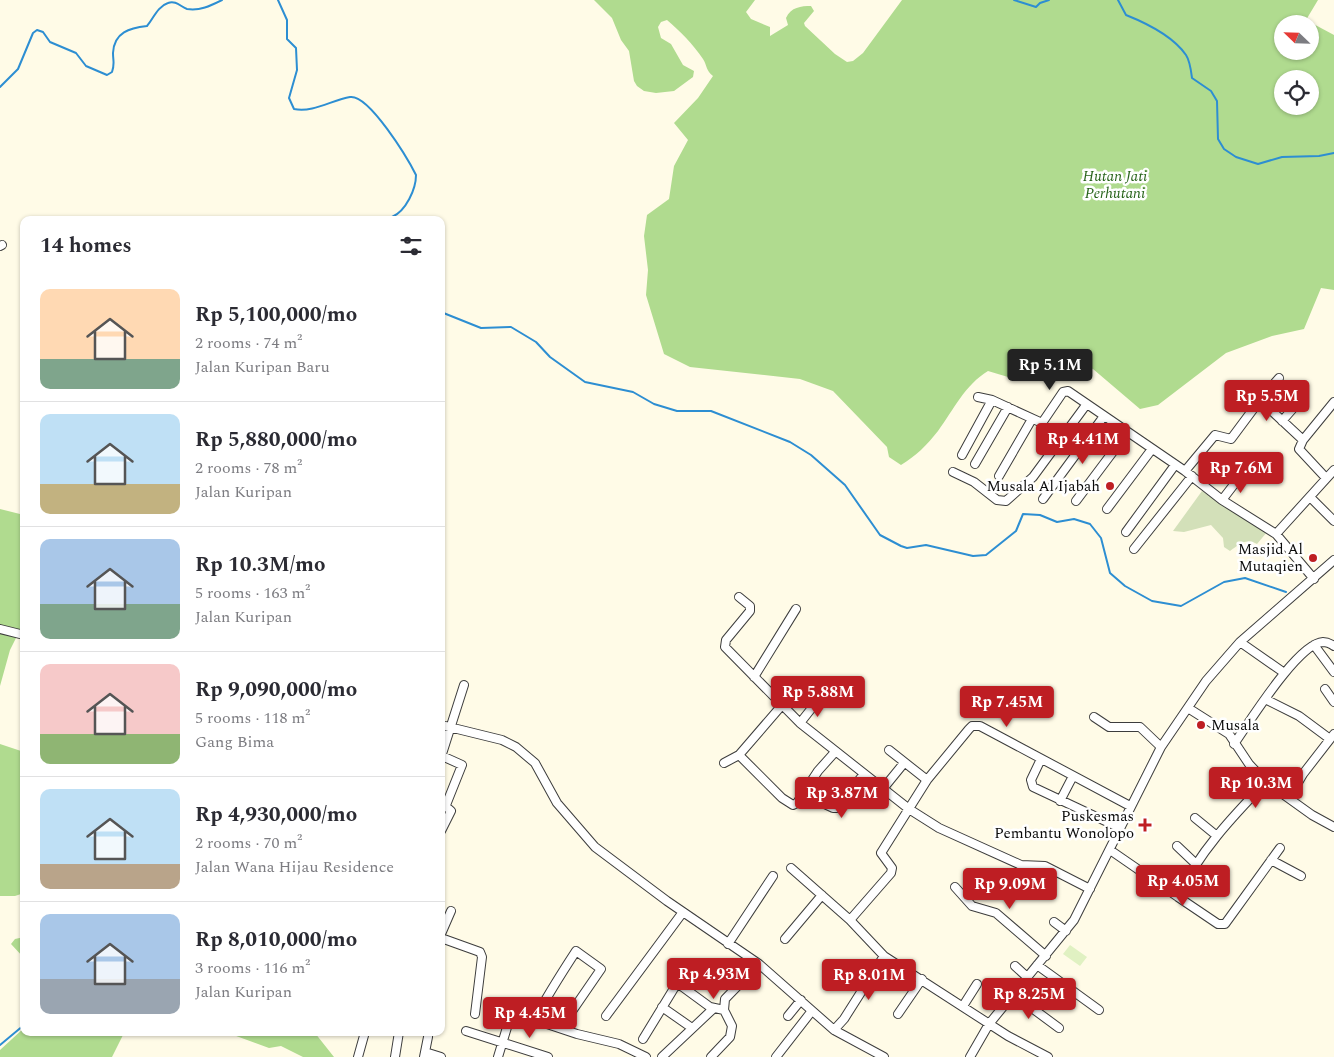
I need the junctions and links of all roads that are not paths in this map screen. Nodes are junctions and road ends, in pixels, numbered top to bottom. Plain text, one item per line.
1 (1279, 378) dead end
2 (1237, 385) dead end
3 (978, 396) dead end
4 (1303, 397) dead end
5 (992, 400) junction
6 (1260, 400) junction
7 (1334, 402) edge
8 (1086, 404) junction
9 (1008, 407) junction
10 (1104, 416) junction
11 (1032, 419) junction
12 (1282, 421) junction
13 (1127, 433) junction
14 (1302, 440) junction
15 (1152, 449) junction
16 (962, 455) dead end
17 (975, 464) dead end
18 (1175, 465) junction
19 (1334, 470) edge
20 (953, 472) dead end
21 (1188, 474) junction
22 (1242, 474) dead end
23 (999, 476) dead end
24 (1326, 478) junction
25 (1310, 497) junction
26 (1043, 499) dead end
27 (1222, 500) junction
28 (1076, 501) dead end
29 (1107, 509) dead end
30 (1334, 521) edge
31 (1126, 532) dead end
32 (1276, 534) junction
33 (1134, 550) dead end
34 (1334, 560) edge
35 (1314, 579) junction
36 (739, 597) dead end
37 (796, 609) dead end
38 (0, 628) edge
39 (20, 634) edge
40 (1240, 642) junction
41 (1314, 645) junction
42 (1334, 646) edge
43 (1283, 672) junction
44 (1334, 672) edge
45 (754, 677) junction
46 (464, 685) dead end
47 (1325, 689) dead end
48 (820, 699) dead end
49 (1266, 699) junction
50 (1334, 702) edge
51 (783, 704) junction
52 (1188, 708) junction
53 (1094, 717) dead end
54 (800, 723) junction
55 (445, 725) edge
56 (450, 726) junction
57 (1332, 737) edge
58 (445, 743) edge
59 (1234, 744) junction
60 (1161, 747) junction
61 (889, 750) dead end
62 (835, 752) junction
63 (739, 755) junction
64 (445, 759) edge
65 (1041, 759) junction
66 (724, 763) dead end
67 (904, 763) junction
68 (863, 775) junction
69 (1073, 776) junction
70 (927, 780) junction
71 (1266, 782) junction
72 (882, 790) junction
73 (803, 794) junction
74 (1289, 798) junction
75 (445, 800) edge
76 (1060, 801) junction
77 (445, 806) edge
78 (1130, 806) junction
79 (909, 809) junction
80 (1195, 818) dead end
81 (445, 823) edge
82 (1334, 827) edge
83 (1120, 828) junction
84 (1217, 836) junction
85 (1177, 846) dead end
86 (1280, 848) dead end
87 (1110, 850) junction
88 (1271, 860) junction
89 (1196, 864) junction
90 (791, 868) dead end
91 (773, 876) dead end
92 (1301, 876) dead end
93 (955, 887) dead end
94 (1090, 890) junction
95 (822, 895) junction
96 (1178, 897) junction
97 (452, 911) dead end
98 (683, 912) junction
99 (850, 920) junction
100 (1054, 922) dead end
101 (445, 926) edge
102 (1066, 931) junction
103 (445, 939) edge
104 (785, 939) dead end
105 (728, 944) junction
106 (884, 956) junction
107 (1046, 956) junction
108 (759, 964) junction
109 (1015, 966) dead end
110 (1037, 966) junction
111 (1027, 977) junction
112 (922, 979) junction
113 (977, 984) dead end
114 (1013, 994) junction
115 (801, 1000) junction
116 (542, 1006) junction
117 (963, 1006) junction
118 (662, 1007) junction
119 (714, 1008) junction
120 (724, 1010) junction
121 (1098, 1010) dead end
122 (811, 1012) junction
123 (475, 1014) dead end
124 (898, 1014) dead end
125 (606, 1016) dead end
126 (788, 1016) dead end
127 (536, 1021) junction
128 (989, 1024) junction
129 (692, 1028) junction
130 (1059, 1028) dead end
131 (834, 1030) junction
132 (466, 1031) dead end
133 (364, 1036) edge
134 (398, 1036) edge
135 (428, 1037) dead end
136 (644, 1039) dead end
137 (504, 1042) junction
138 (425, 1054) edge
139 (1032, 1054) edge
140 (358, 1057) edge
141 (395, 1057) edge
142 (441, 1057) edge
143 (498, 1057) edge
144 (548, 1057) edge
145 (646, 1057) edge
146 (662, 1057) edge
147 (711, 1057) edge
148 (776, 1057) edge
149 (884, 1057) edge
150 (970, 1057) edge
151 (1048, 1057) edge

1 - 6 street
2 - 6 street
3 - 5 street
4 - 12 street
5 - 9 street
5 - 16 street
6 - 12 street
6 - 21 street
7 - 14 street
8 - 10 street
8 - 11 street
8 - 20 street
9 - 11 street
9 - 17 street
10 - 13 street
10 - 26 street
11 - 23 street
12 - 14 street
13 - 15 street
13 - 28 street
14 - 24 street
15 - 18 street
15 - 29 street
18 - 21 street
18 - 31 street
19 - 24 street
21 - 27 street
21 - 33 street
22 - 27 street
24 - 25 street
25 - 30 street
25 - 32 street
27 - 32 street
32 - 35 street
34 - 35 street
35 - 40 street
36 - 45 street
37 - 45 street
38 - 39 street
40 - 43 street
40 - 52 street
41 - 42 street
41 - 43 street
41 - 44 street
43 - 49 street
45 - 51 street
46 - 56 street
47 - 50 street
48 - 54 street
49 - 57 street
49 - 59 street
51 - 54 street
51 - 63 street
52 - 59 street
52 - 60 street
53 - 60 street
54 - 62 street
55 - 56 street
56 - 58 street
56 - 98 street
57 - 74 street
59 - 71 street
60 - 78 street
61 - 67 street
62 - 68 street
62 - 73 street
63 - 66 street
63 - 73 street
64 - 75 street
65 - 69 street
65 - 70 street
65 - 76 street
67 - 70 street
67 - 72 street
68 - 72 street
68 - 73 street
69 - 76 street
69 - 78 street
70 - 79 street
71 - 74 street
71 - 84 street
72 - 79 street
74 - 82 street
76 - 83 street
77 - 81 street
78 - 83 street
79 - 94 street
79 - 99 street
80 - 84 street
83 - 87 street
84 - 89 street
85 - 89 street
86 - 88 street
87 - 94 street
87 - 96 street
88 - 92 street
88 - 96 street
89 - 96 street
90 - 95 street
91 - 105 street
93 - 107 street
94 - 102 street
95 - 99 street
95 - 104 street
97 - 101 street
98 - 105 street
98 - 125 street
99 - 106 street
100 - 102 street
102 - 107 street
103 - 123 street
105 - 108 street
106 - 112 street
106 - 131 street
107 - 110 street
108 - 115 street
108 - 120 street
109 - 111 street
110 - 111 street
110 - 121 street
111 - 114 street
112 - 117 street
112 - 124 street
113 - 117 street
114 - 128 street
114 - 130 street
115 - 122 street
115 - 126 street
116 - 116 street
116 - 127 street
117 - 128 street
118 - 119 street
118 - 129 street
118 - 136 street
119 - 120 street
119 - 129 street
120 - 147 street
122 - 131 street
122 - 148 street
127 - 137 street
127 - 145 street
128 - 139 street
128 - 150 street
129 - 146 street
131 - 149 street
132 - 137 street
133 - 140 street
134 - 141 street
135 - 138 street
137 - 143 street
137 - 144 street
138 - 142 street
139 - 151 street

